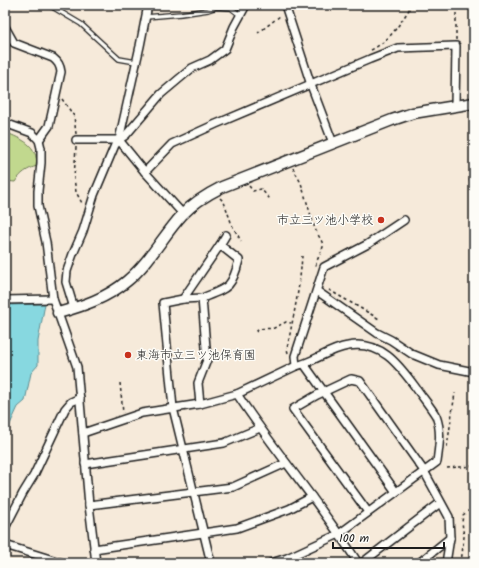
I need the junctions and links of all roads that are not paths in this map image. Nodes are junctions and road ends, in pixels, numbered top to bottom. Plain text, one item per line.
1 (49, 5) edge
2 (148, 5) edge
3 (246, 5) edge
4 (286, 8) edge
5 (240, 15) junction
6 (146, 17) junction
7 (5, 27) edge
8 (136, 62) junction
9 (311, 85) junction
10 (474, 103) edge
11 (455, 106) junction
12 (5, 123) edge
13 (39, 140) junction
14 (76, 140) road end
15 (119, 140) junction
16 (333, 143) junction
17 (145, 172) junction
18 (183, 214) junction
19 (404, 220) dead end
20 (226, 235) dead end
21 (220, 245) junction
22 (318, 287) junction
23 (202, 298) junction
24 (53, 299) junction
25 (183, 299) junction
26 (5, 300) edge
27 (74, 308) junction
28 (58, 313) junction
29 (304, 364) junction
30 (296, 366) junction
31 (474, 372) edge
32 (324, 392) junction
33 (237, 394) junction
34 (80, 398) junction
35 (200, 404) junction
36 (173, 408) junction
37 (260, 428) junction
38 (83, 433) junction
39 (183, 450) junction
40 (286, 463) junction
41 (85, 464) junction
42 (424, 471) junction
43 (193, 491) junction
44 (396, 492) junction
45 (312, 497) junction
46 (440, 502) junction
47 (89, 505) junction
48 (368, 512) junction
49 (5, 528) edge
50 (204, 533) junction
51 (339, 534) junction
52 (450, 538) junction
53 (5, 545) edge
54 (94, 549) junction
55 (63, 563) edge
56 (96, 563) edge
57 (211, 563) edge
58 (271, 563) edge
59 (358, 563) edge
60 (362, 563) edge
61 (419, 563) edge
62 (446, 563) edge

1 - 8 lane
2 - 6 street
3 - 5 street
4 - 9 street
5 - 6 lane
5 - 15 street
6 - 8 street
7 - 13 street
8 - 15 street
9 - 11 street
9 - 16 street
9 - 17 street
10 - 11 street
11 - 16 street
12 - 13 street
13 - 24 street
14 - 15 street
15 - 17 street
15 - 27 street
16 - 18 street
17 - 18 street
18 - 27 street
19 - 22 street
20 - 21 street
21 - 23 street
21 - 25 street
22 - 30 street
22 - 31 street
23 - 25 street
23 - 35 street
24 - 26 street
24 - 28 street
25 - 36 street
27 - 28 street
28 - 34 street
29 - 30 street
29 - 32 street
29 - 42 street
30 - 33 street
32 - 42 street
32 - 44 street
32 - 48 street
33 - 35 street
33 - 37 street
34 - 38 street
34 - 49 street
35 - 36 street
36 - 38 street
36 - 39 street
37 - 39 street
37 - 40 street
38 - 41 street
39 - 41 street
39 - 43 street
40 - 43 street
40 - 45 street
41 - 47 street
42 - 44 street
42 - 46 street
43 - 47 street
43 - 50 street
44 - 48 street
45 - 50 street
45 - 51 street
46 - 52 street
46 - 60 street
47 - 54 street
48 - 51 street
50 - 54 street
50 - 57 street
51 - 58 street
51 - 59 street
52 - 61 street
52 - 62 street
53 - 55 street
54 - 56 street

